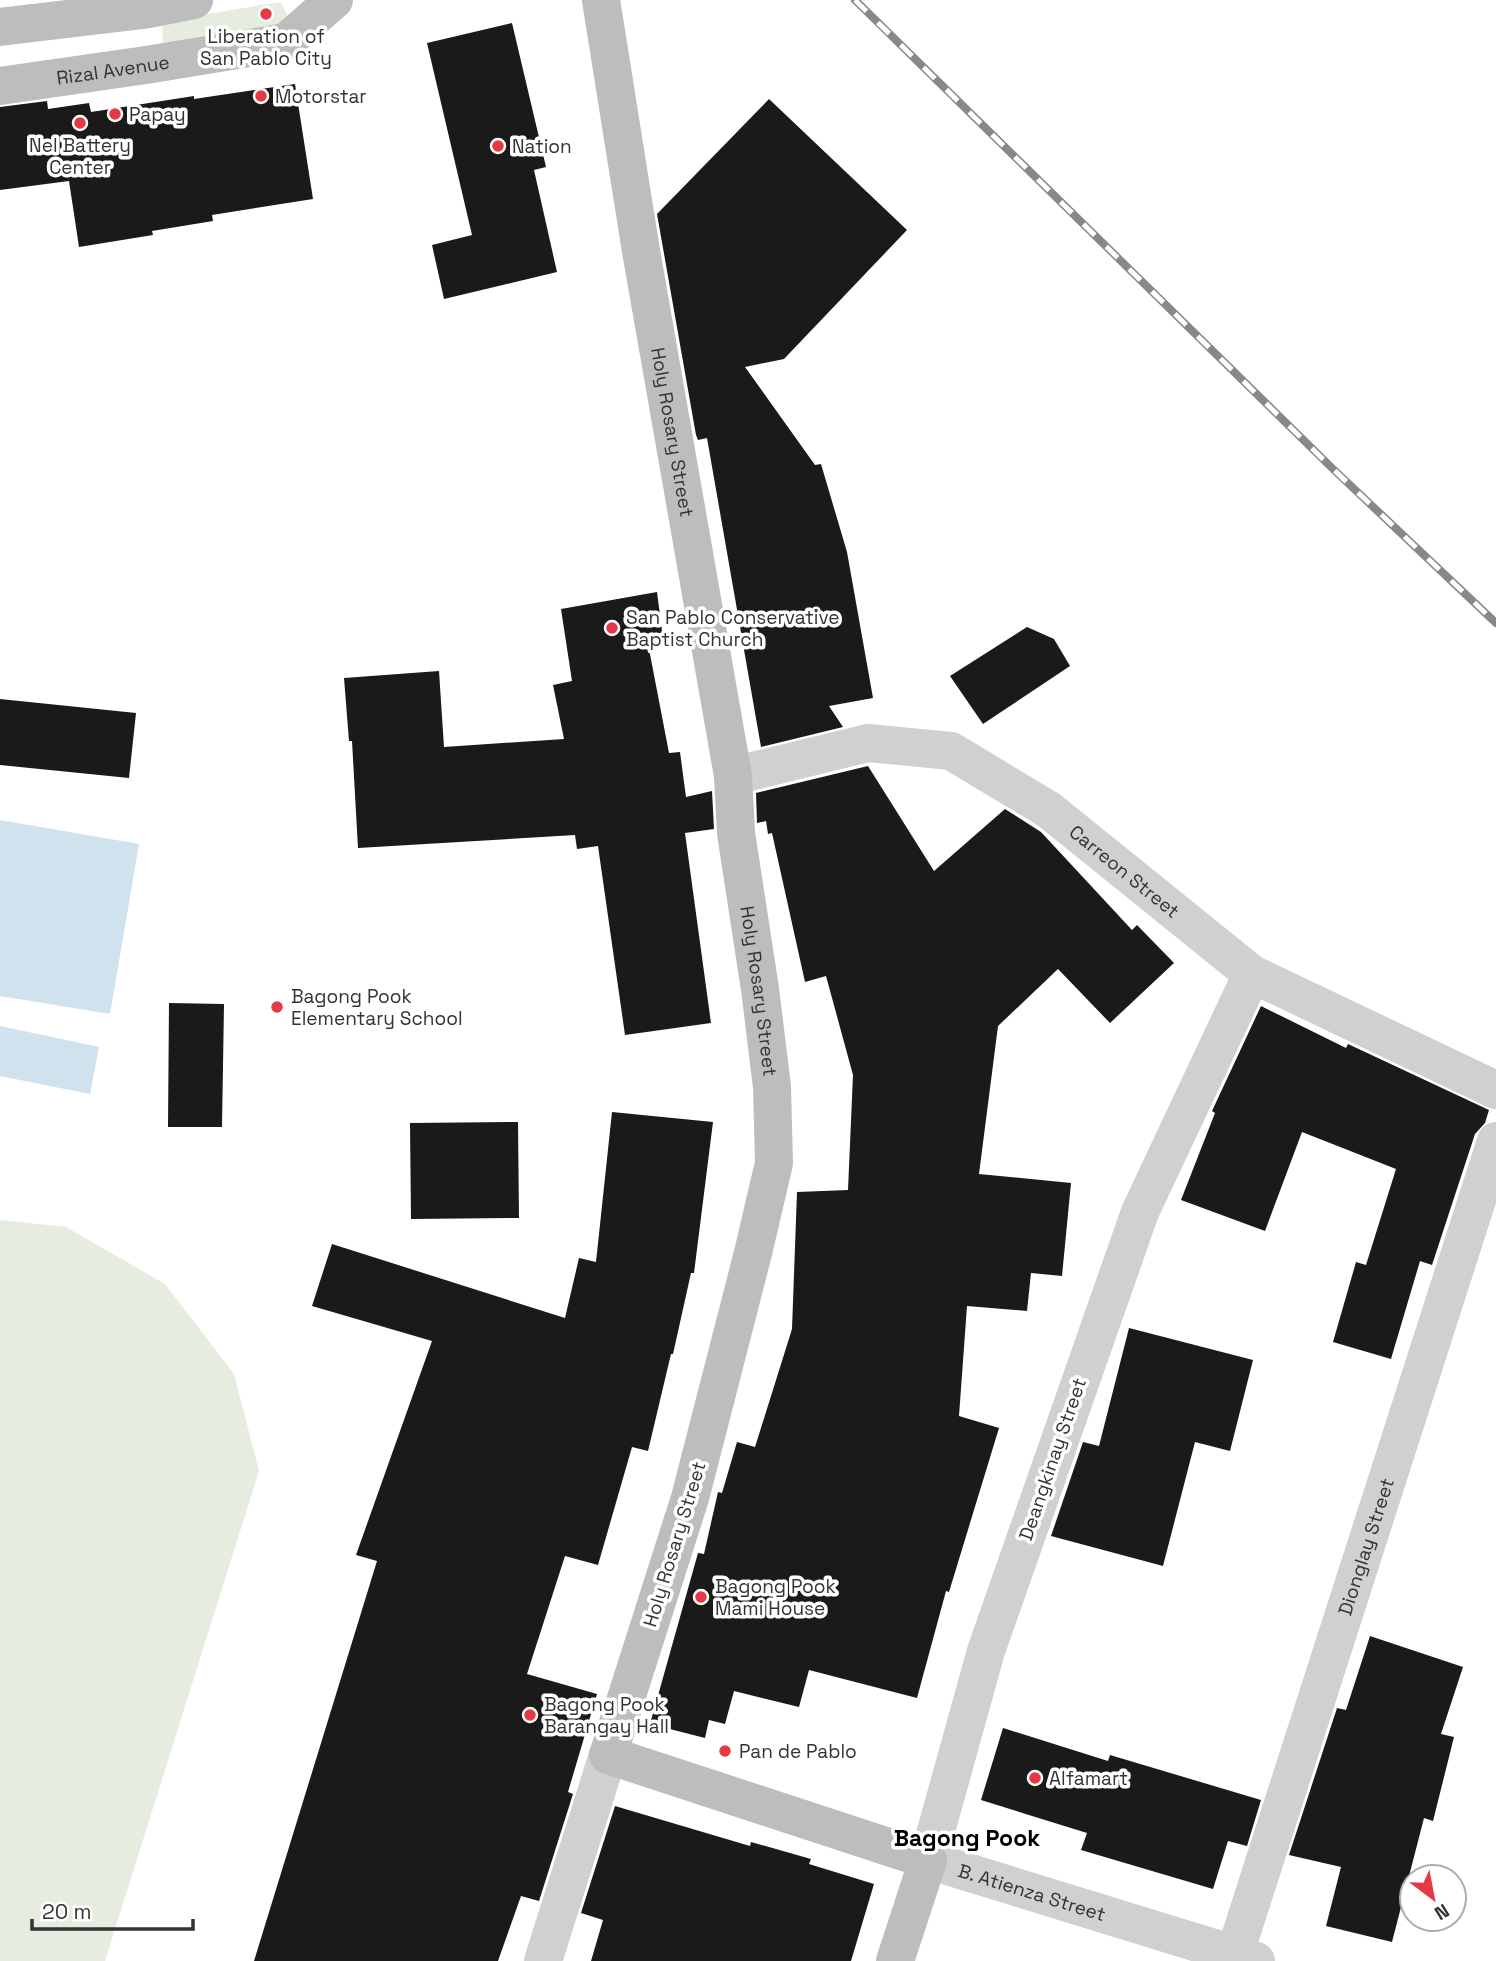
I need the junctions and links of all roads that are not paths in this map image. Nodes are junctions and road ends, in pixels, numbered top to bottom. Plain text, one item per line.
1 (194, 0) edge
2 (334, 0) edge
3 (601, 0) edge
4 (0, 27) edge
5 (0, 86) edge
6 (733, 776) junction
7 (1252, 974) junction
8 (1496, 1090) edge
9 (1496, 1141) edge
10 (608, 1755) junction
11 (928, 1860) junction
12 (1245, 1957) edge
13 (543, 1961) edge
14 (895, 1961) edge

1 - 4 street
2 - 5 street, Rizal Avenue
3 - 6 street, Holy Rosary Street
6 - 7 street, Carreon Street
6 - 10 street, Holy Rosary Street
7 - 8 street, Carreon Street
7 - 11 street, Deangkinay Street
9 - 12 street, Dionglay Street
10 - 11 street, B. Atienza Street
10 - 13 street, Holy Rosary Street
11 - 12 street, B. Atienza Street
11 - 14 street, Deangkinay Street

